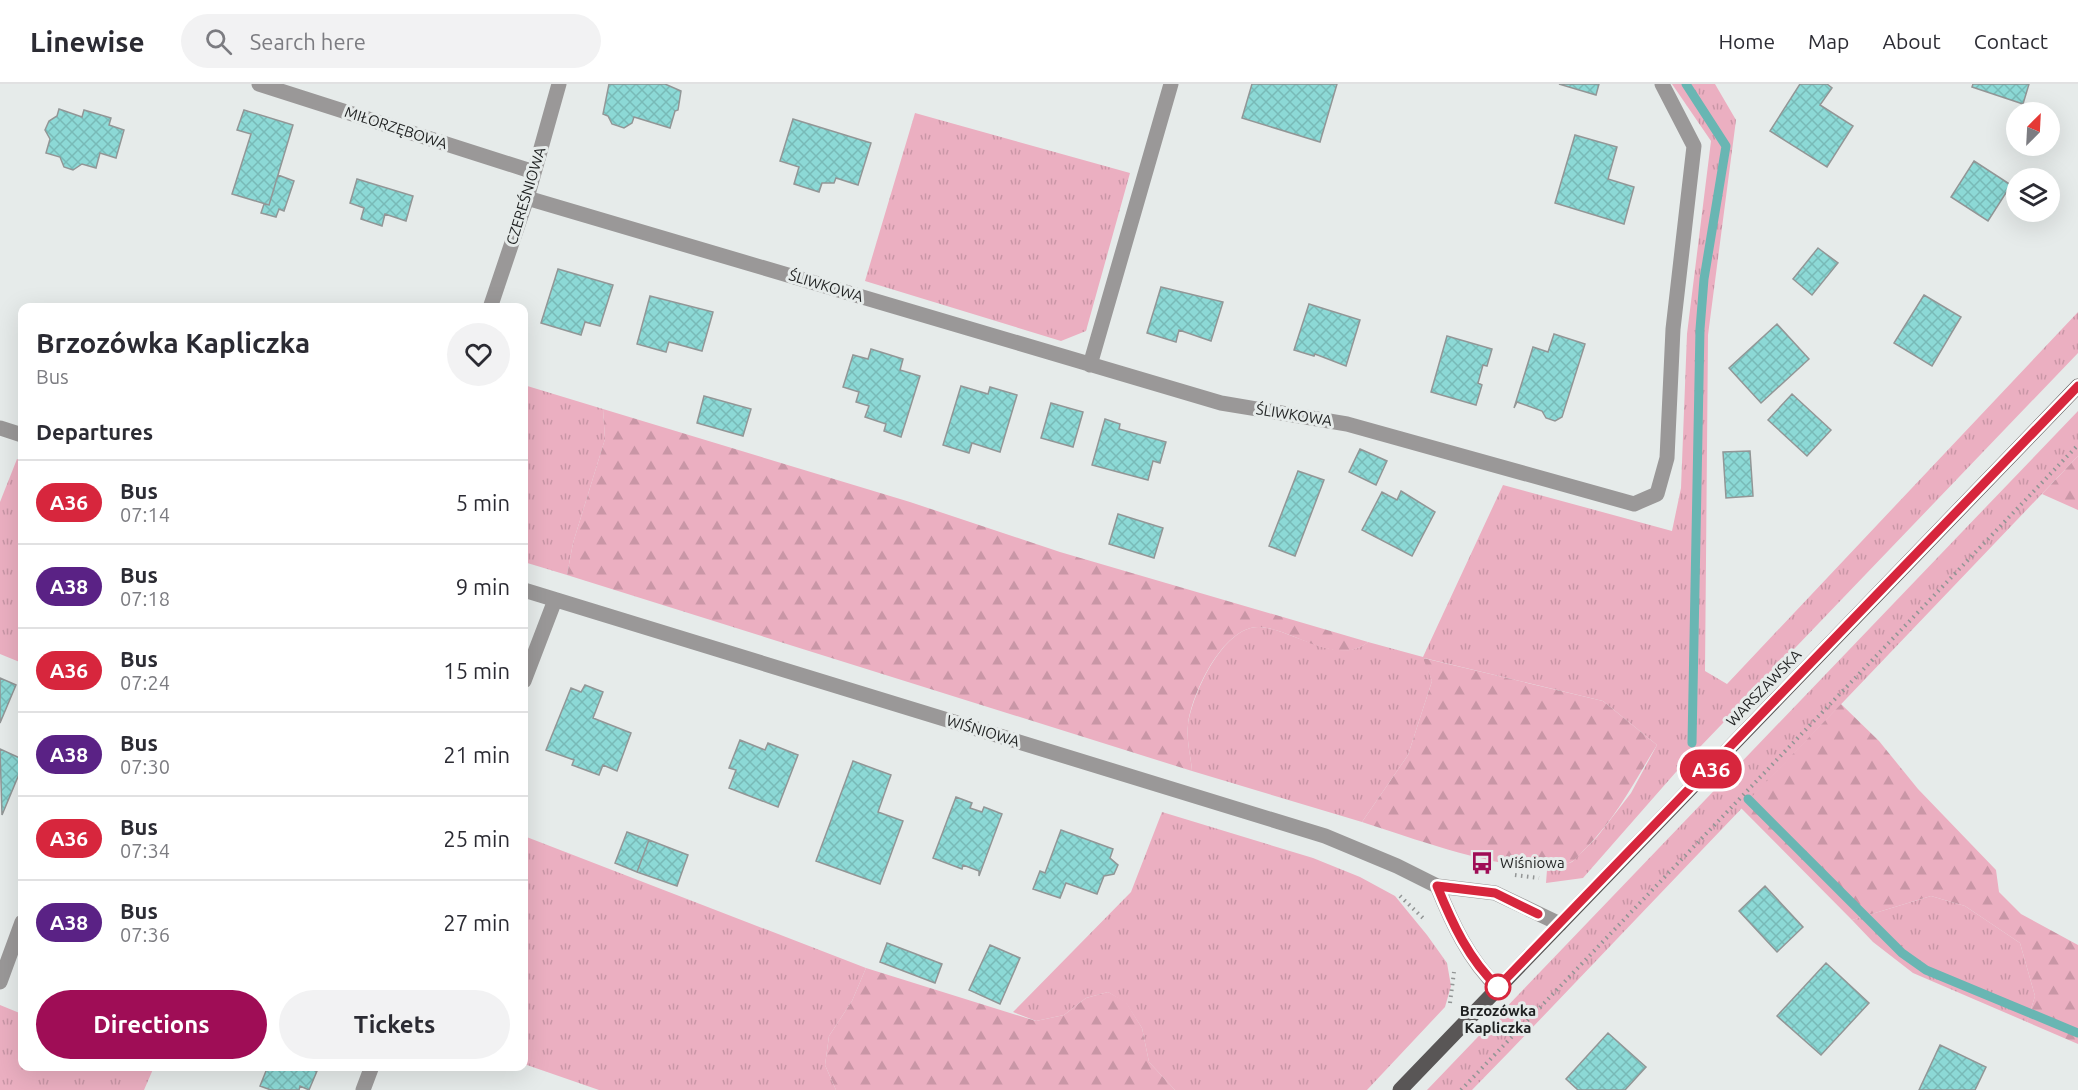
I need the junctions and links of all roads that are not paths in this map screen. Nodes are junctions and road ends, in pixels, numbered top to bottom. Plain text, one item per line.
1 (259, 84) edge
2 (559, 84) edge
3 (1171, 84) edge
4 (1662, 84) edge
5 (534, 172) junction
6 (527, 198) junction
7 (492, 303) edge
8 (1090, 365) junction
9 (2078, 386) edge
10 (0, 428) edge
11 (18, 434) edge
12 (528, 591) edge
13 (555, 600) junction
14 (528, 671) edge
15 (1437, 886) junction
16 (1560, 924) junction
17 (18, 933) edge
18 (0, 982) edge
19 (1498, 987) junction
20 (370, 1071) edge
21 (363, 1090) edge
22 (1400, 1090) edge

1 - 5 street, MIŁORZĘBOWA
2 - 5 street, CZEREŚNIOWA
3 - 8 street
4 - 8 street, ŚLIWKOWA
5 - 6 street, CZEREŚNIOWA
6 - 7 street, CZEREŚNIOWA
6 - 8 street, ŚLIWKOWA
9 - 16 main road, WARSZAWSKA
10 - 11 street
12 - 13 street, WIŚNIOWA
13 - 14 street
13 - 15 street, WIŚNIOWA
15 - 16 street, WIŚNIOWA
15 - 19 street
16 - 19 main road, WARSZAWSKA
17 - 18 street
19 - 22 main road, WARSZAWSKA
20 - 21 street

